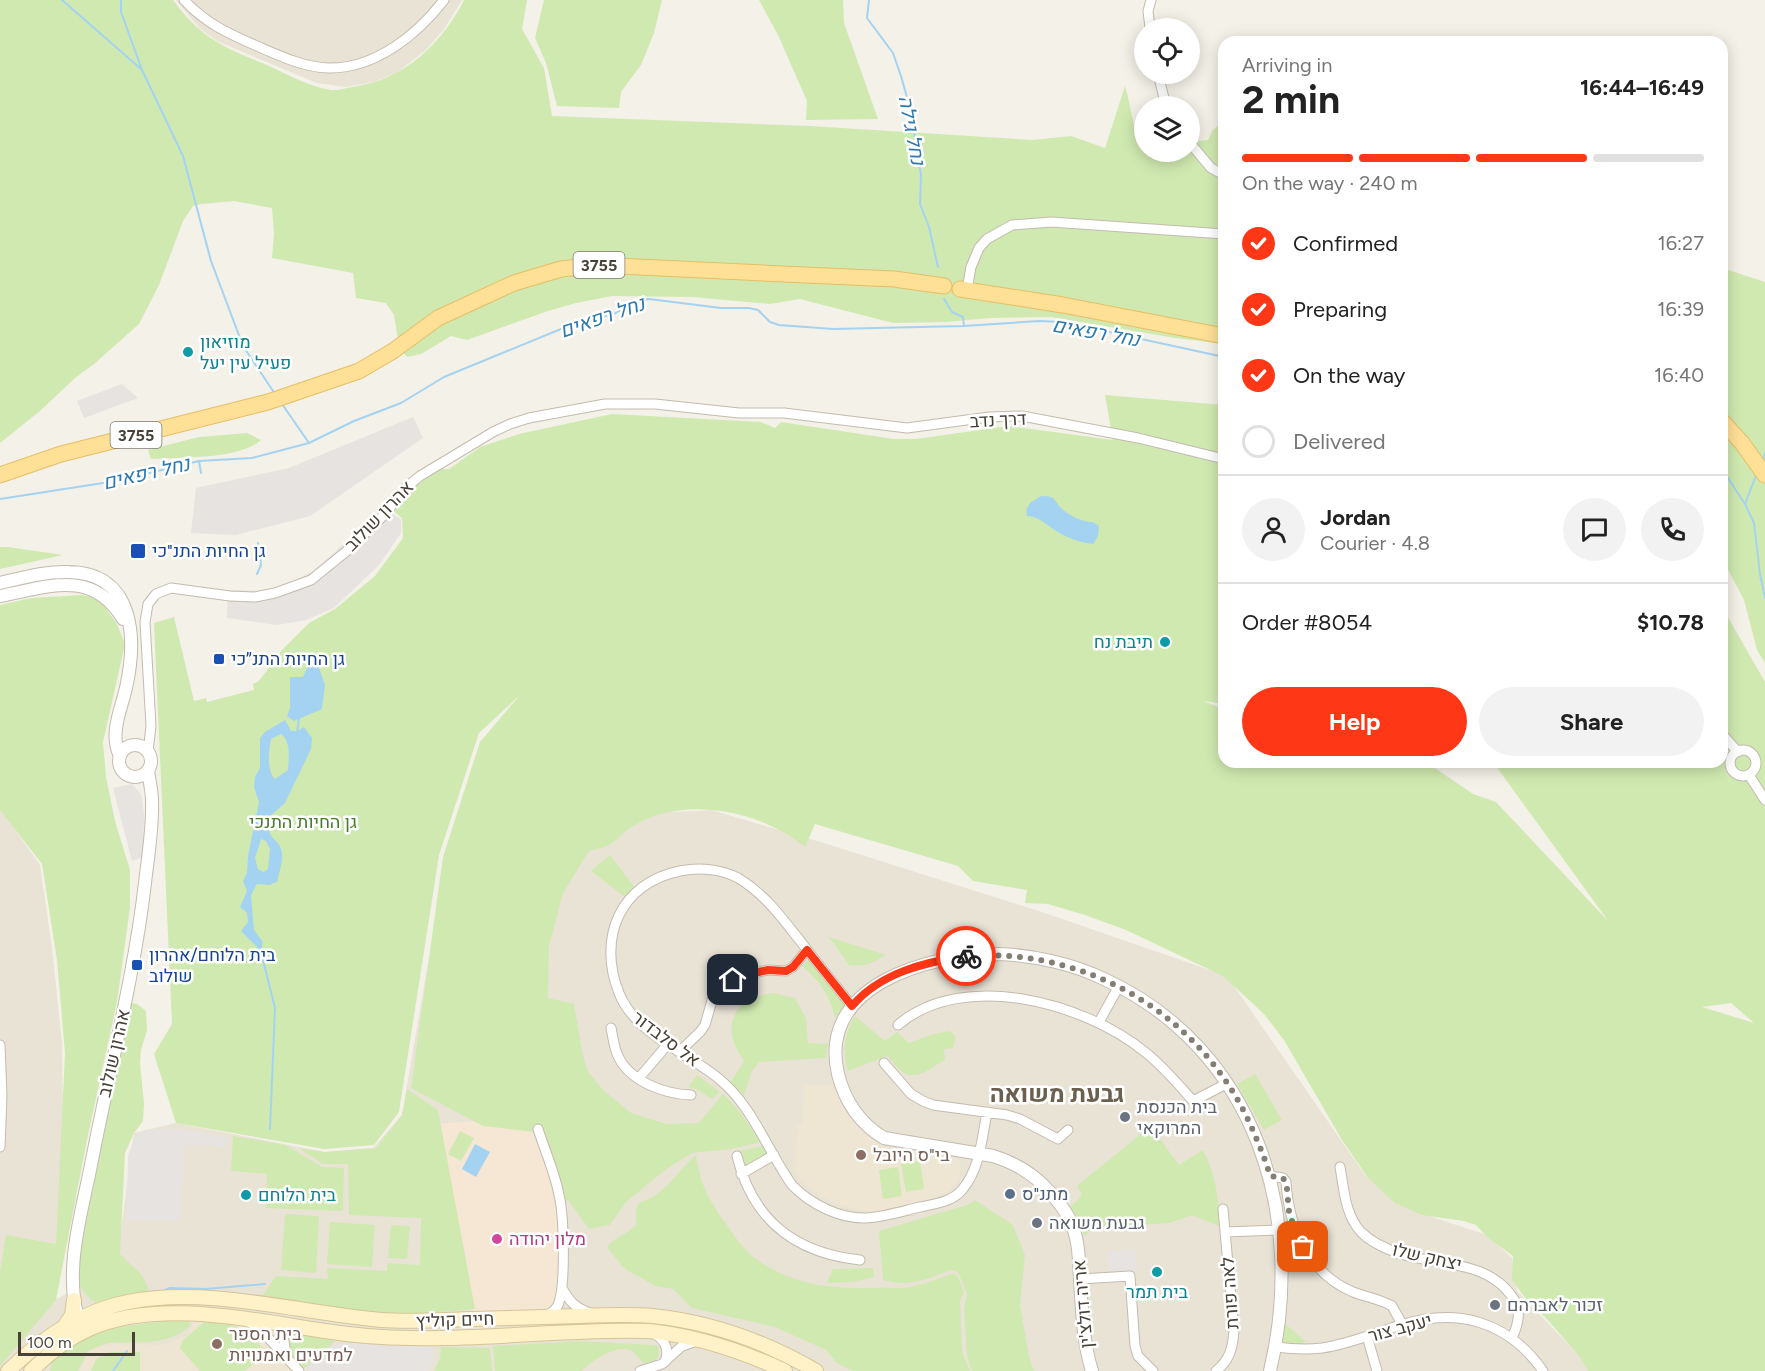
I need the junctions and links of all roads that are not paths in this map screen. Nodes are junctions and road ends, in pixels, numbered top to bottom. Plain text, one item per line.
1 (184, 0) edge
2 (444, 0) edge
3 (1151, 0) edge
4 (1149, 18) edge
5 (1200, 155) edge
6 (1218, 172) edge
7 (1218, 234) edge
8 (944, 286) dead end
9 (964, 290) joint
10 (1218, 335) edge
11 (805, 415) joint
12 (1728, 428) edge
13 (1218, 458) edge
14 (0, 475) edge
15 (1765, 475) edge
16 (0, 583) edge
17 (0, 596) edge
18 (132, 649) junction
19 (1728, 743) edge
20 (1728, 746) edge
21 (134, 750) junction
22 (1735, 754) junction
23 (148, 770) junction
24 (1749, 775) junction
25 (136, 776) junction
26 (1765, 800) edge
27 (151, 821) junction
28 (807, 950) junction
29 (733, 980) dead end
30 (1119, 986) junction
31 (713, 997) dead end
32 (852, 1006) junction
33 (1099, 1022) junction
34 (898, 1024) dead end
35 (611, 1028) dead end
36 (668, 1044) junction
37 (0, 1045) edge
38 (680, 1051) junction
39 (884, 1064) dead end
40 (639, 1078) junction
41 (1228, 1083) junction
42 (691, 1095) dead end
43 (987, 1112) junction
44 (538, 1129) dead end
45 (1068, 1130) dead end
46 (0, 1147) edge
47 (979, 1154) junction
48 (774, 1155) junction
49 (737, 1156) dead end
50 (1340, 1167) dead end
51 (741, 1174) junction
52 (1270, 1176) junction
53 (1223, 1209) dead end
54 (1280, 1230) junction
55 (1225, 1232) junction
56 (860, 1260) dead end
57 (1080, 1279) junction
58 (562, 1288) junction
59 (78, 1299) junction
60 (107, 1308) junction
61 (602, 1316) junction
62 (536, 1317) junction
63 (241, 1319) junction
64 (86, 1321) junction
65 (1402, 1324) junction
66 (64, 1327) junction
67 (302, 1327) junction
68 (649, 1331) junction
69 (1367, 1336) junction
70 (1512, 1338) junction
71 (702, 1340) junction
72 (1275, 1347) junction
73 (289, 1359) junction
74 (665, 1362) junction
75 (8, 1371) edge
76 (31, 1371) edge
77 (299, 1371) edge
78 (639, 1371) edge
79 (785, 1371) edge
80 (816, 1371) edge
81 (1092, 1371) edge
82 (1153, 1371) edge
83 (1216, 1371) edge
84 (1270, 1371) edge
85 (1377, 1371) edge
86 (1543, 1371) edge

1 - 2 street
3 - 4 street
5 - 6 street
7 - 9 street
8 - 14 main road, 3755
9 - 10 main road
11 - 13 street, דרך נדב
11 - 21 street, אהרון שולוב
12 - 15 main road
16 - 18 street
17 - 18 street
18 - 21 street
19 - 22 street
20 - 22 street
21 - 23 street
21 - 25 street
22 - 24 street
22 - 24 street
23 - 25 street
23 - 27 street, אהרון שולוב
24 - 26 street
25 - 27 street, אהרון שולוב
27 - 59 street, אהרון שולוב
28 - 29 street
28 - 32 street, אל סלבדור
28 - 36 street, אל סלבדור
30 - 32 street, אריה דולצ'ין
30 - 33 street
30 - 41 street, אריה דולצ'ין
31 - 38 street
32 - 47 street, אריה דולצ'ין
33 - 34 street
33 - 41 street
35 - 40 street
36 - 38 street, אל סלבדור
36 - 40 street
37 - 46 street
38 - 48 street, אל סלבדור
39 - 43 street
40 - 42 street
41 - 52 street, אריה דולצ'ין
43 - 45 street
43 - 47 street, אל סלבדור
44 - 58 street
47 - 48 street, אל סלבדור
47 - 57 street, אריה דולצ'ין
48 - 51 street
49 - 51 street
50 - 70 street, יצחק שלו
51 - 56 street
52 - 54 street, אריה דולצ'ין
52 - 65 street
53 - 55 street, לאה פורת
54 - 55 street
54 - 72 street, אריה דולצ'ין
55 - 83 street, לאה פורת
57 - 81 street, אריה דולצ'ין
57 - 82 street
58 - 61 street
58 - 62 street
59 - 60 main road
59 - 64 street, אהרון שולוב
59 - 66 main road
60 - 62 main road, חיים קוליץ
60 - 64 main road, חיים קוליץ
61 - 62 main road, חיים קוליץ
61 - 80 main road, חיים קוליץ
63 - 64 main road, חיים קוליץ
63 - 67 main road, חיים קוליץ
63 - 73 street
64 - 66 main road
64 - 76 main road
65 - 69 street, יעקב צור
65 - 70 street, יעקב צור
66 - 75 main road
67 - 68 main road, חיים קוליץ
67 - 73 street
68 - 71 main road, חיים קוליץ
68 - 74 street
69 - 72 street, יעקב צור
69 - 85 street
70 - 86 street, יעקב צור
71 - 74 street
71 - 79 main road, חיים קוליץ
72 - 84 street, אריה דולצ'ין
73 - 77 street
74 - 78 street

